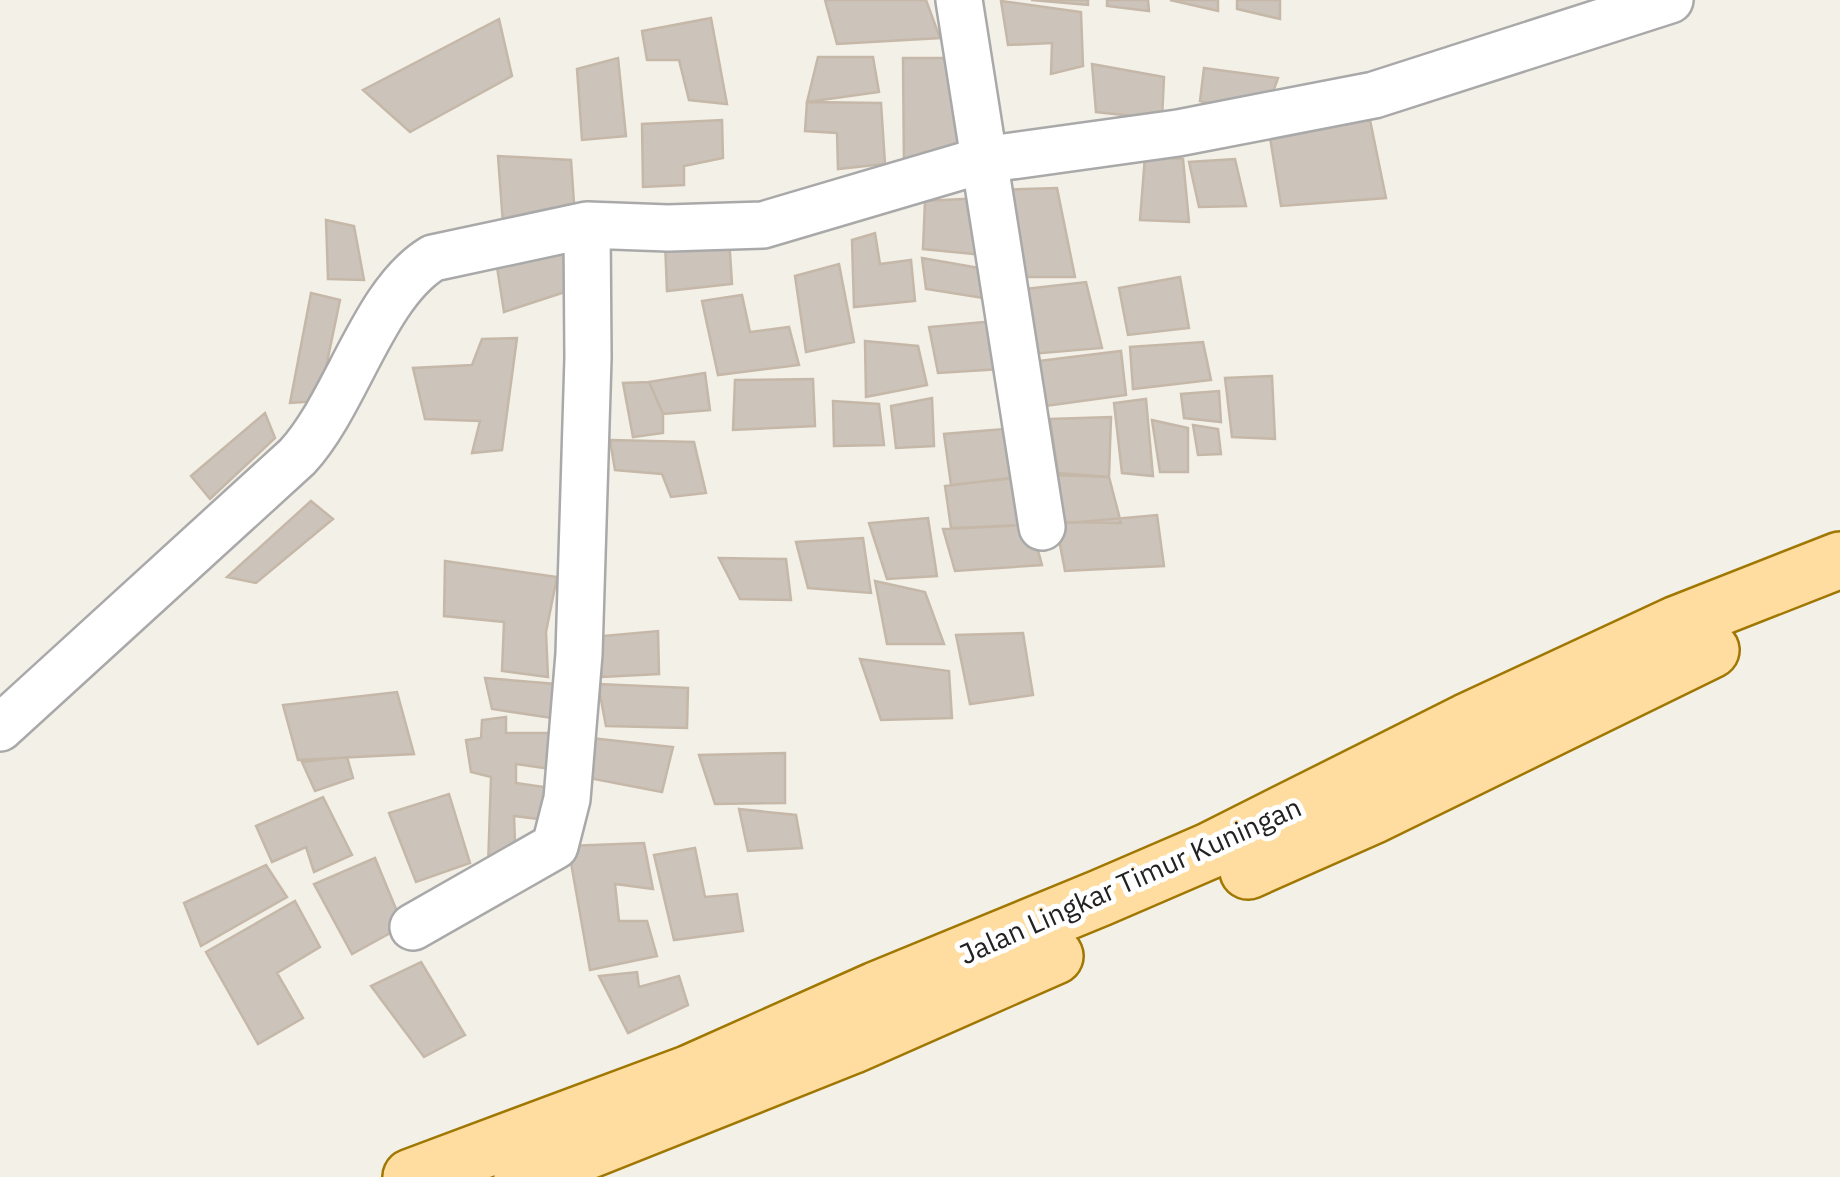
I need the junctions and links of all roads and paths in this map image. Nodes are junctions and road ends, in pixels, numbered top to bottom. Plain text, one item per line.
1 (959, 0) edge
2 (1670, 0) edge
3 (984, 160) junction
4 (587, 224) junction
5 (1042, 527) dead end
6 (1840, 560) edge
7 (1840, 600) edge
8 (0, 728) edge
9 (413, 927) dead end
10 (410, 1177) edge
11 (522, 1177) edge

1 - 3 street
2 - 3 street
3 - 4 street
3 - 5 street
4 - 8 street
4 - 9 street
6 - 10 main road, Jalan Lingkar Timur Kuningan
7 - 11 main road, Jalan Lingkar Timur Kuningan

